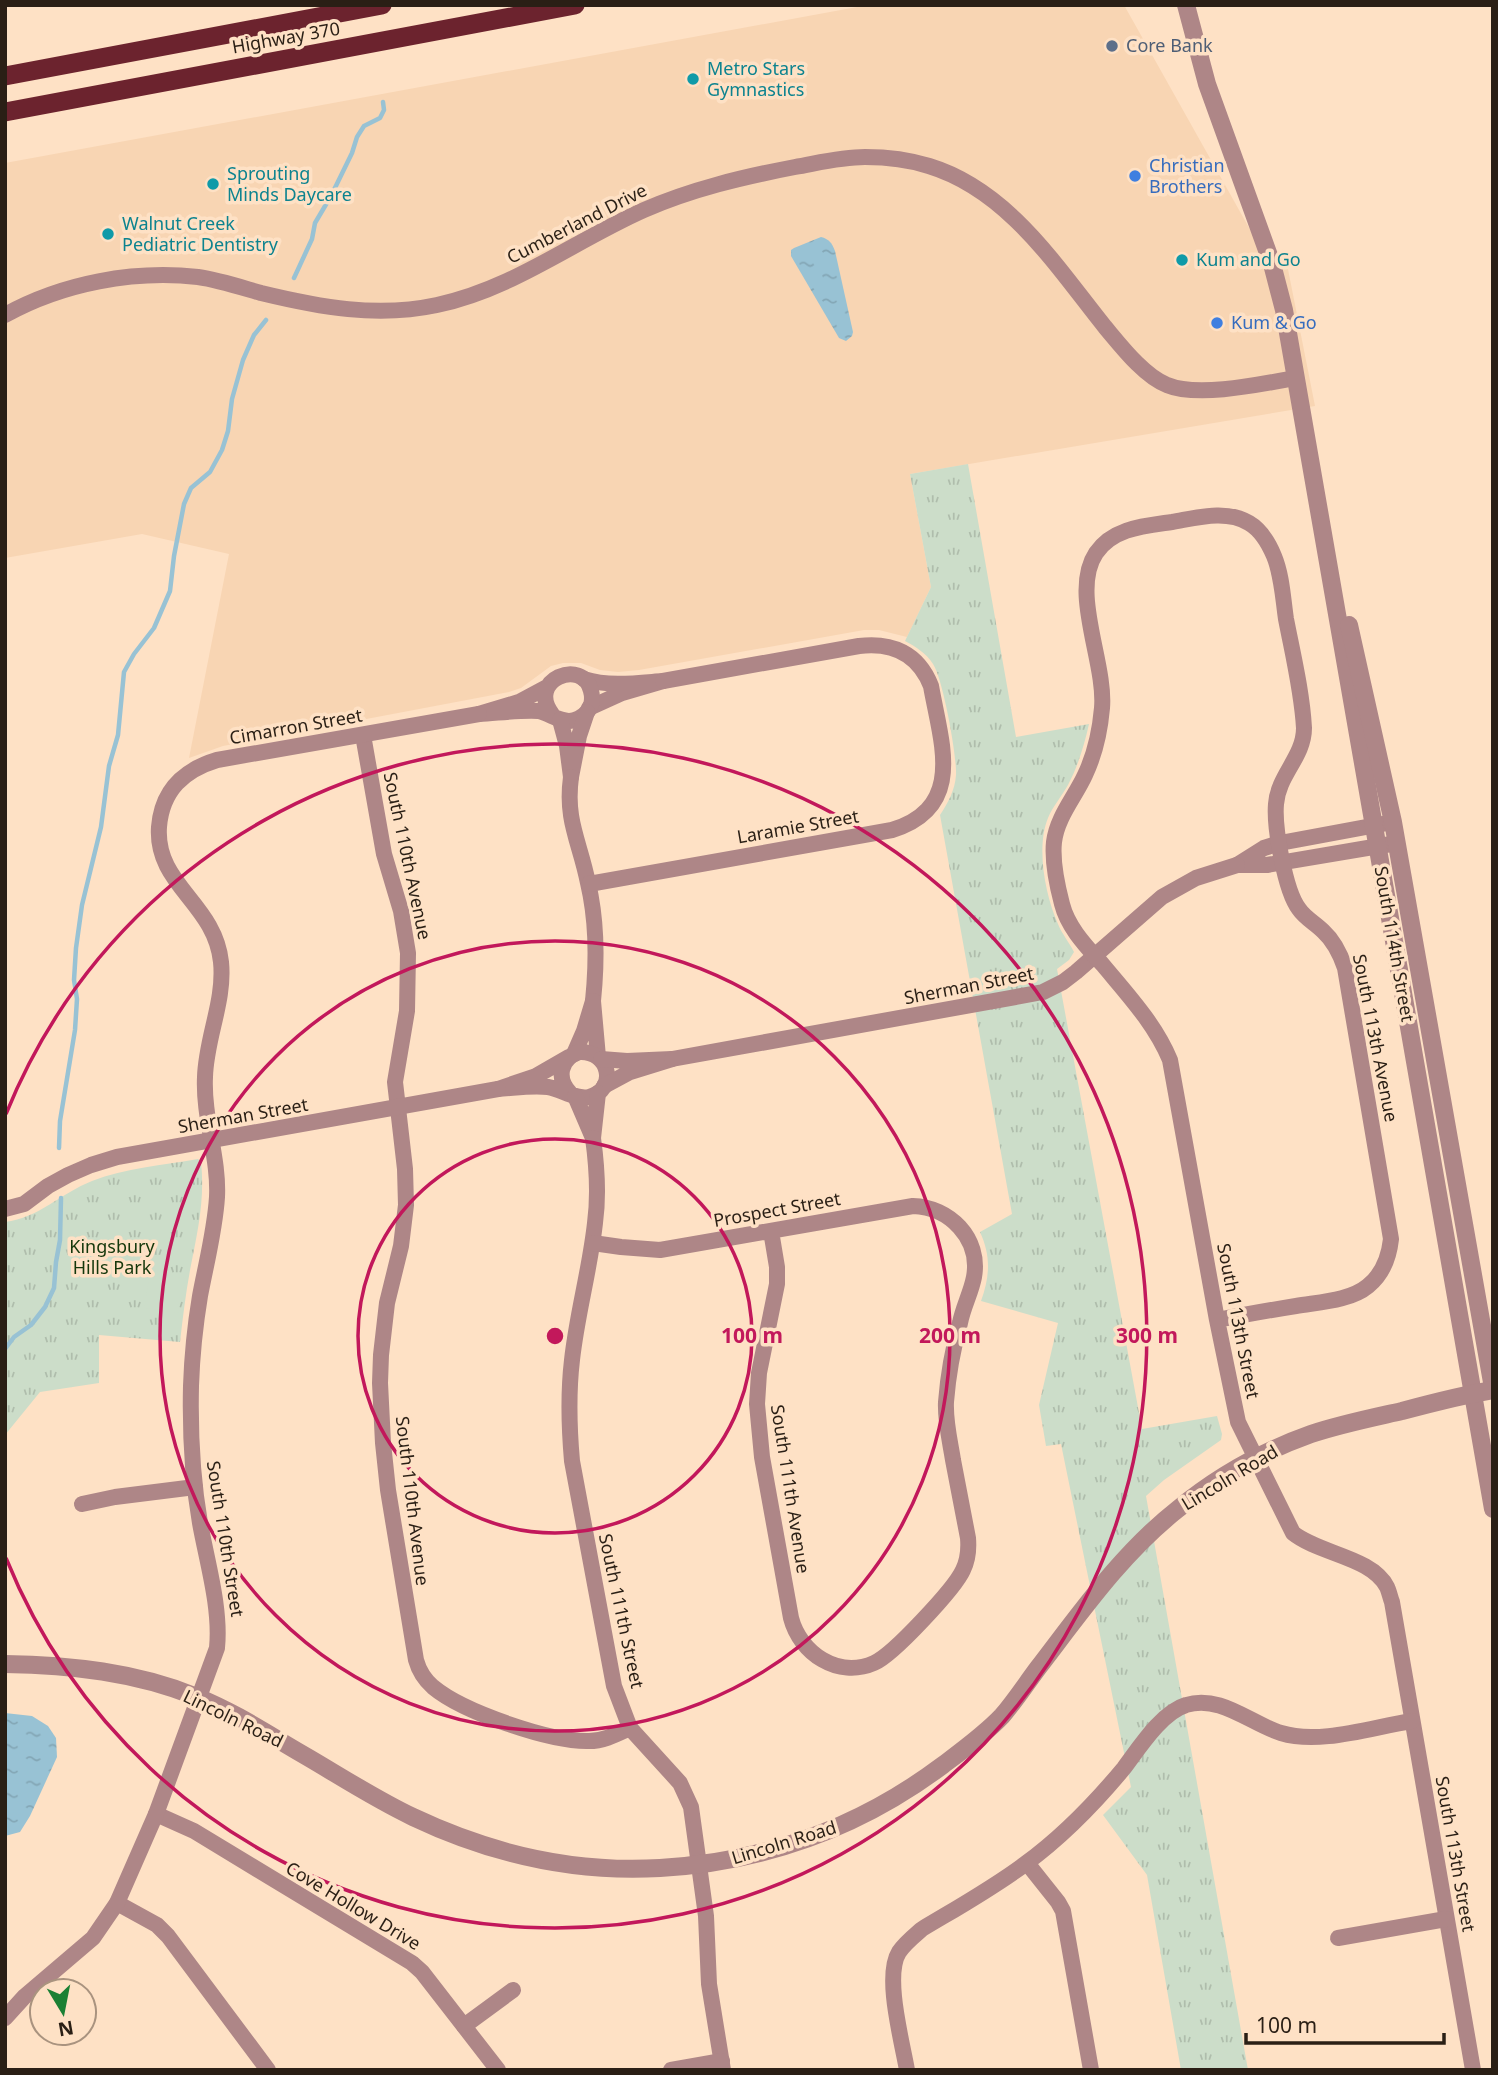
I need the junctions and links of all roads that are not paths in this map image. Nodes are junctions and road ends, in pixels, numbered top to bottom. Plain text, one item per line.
1 (382, 5) edge
2 (575, 5) edge
3 (1186, 5) edge
4 (5, 76) edge
5 (5, 112) edge
6 (5, 315) edge
7 (1295, 379) junction
8 (1096, 554) joint
9 (584, 679) junction
10 (663, 681) junction
11 (547, 687) junction
12 (588, 710) junction
13 (478, 714) junction
14 (556, 717) junction
15 (363, 735) junction
16 (571, 777) junction
17 (1393, 822) junction
18 (1373, 827) junction
19 (159, 830) joint
20 (1280, 843) junction
21 (1397, 843) junction
22 (1377, 847) junction
23 (1283, 862) junction
24 (1237, 865) junction
25 (589, 884) junction
26 (1095, 957) junction
27 (593, 1001) junction
28 (571, 1056) junction
29 (599, 1058) junction
30 (672, 1059) junction
31 (498, 1089) junction
32 (601, 1089) junction
33 (572, 1094) junction
34 (397, 1107) junction
35 (593, 1138) junction
36 (212, 1141) junction
37 (5, 1209) edge
38 (771, 1231) junction
39 (593, 1243) junction
40 (1217, 1320) junction
41 (1493, 1389) edge
42 (1473, 1393) junction
43 (1256, 1458) junction
44 (195, 1488) junction
45 (82, 1504) dead end
46 (1493, 1509) edge
47 (5, 1664) edge
48 (862, 1667) joint
49 (199, 1698) junction
50 (1412, 1721) junction
51 (630, 1728) junction
52 (156, 1814) junction
53 (1027, 1863) junction
54 (700, 1865) junction
55 (117, 1903) junction
56 (1446, 1919) junction
57 (1338, 1938) dead end
58 (513, 1990) dead end
59 (5, 2018) edge
60 (464, 2026) junction
61 (722, 2065) edge
62 (268, 2070) edge
63 (498, 2070) edge
64 (671, 2070) edge
65 (907, 2070) edge
66 (1091, 2070) edge
67 (1473, 2070) edge

1 - 4 highway, Highway 370
2 - 5 highway, Highway 370
3 - 7 street, South 114th Street
6 - 7 street, Cumberland Drive
7 - 17 street, South 114th Street
7 - 18 street, South 114th Street
8 - 20 street, South 113th Avenue
8 - 26 street, South 113th Street
9 - 10 street
9 - 11 street
9 - 12 street
10 - 12 street
10 - 25 street, Laramie Street
11 - 13 street, Cimarron Street
11 - 14 street
12 - 14 street
12 - 16 street
13 - 14 street, Cimarron Street
13 - 15 street, Cimarron Street
14 - 16 street
15 - 19 street, Cimarron Street
15 - 34 street, South 110th Avenue
16 - 25 street
17 - 18 street, Sherman Street
17 - 21 street, South 114th Street
18 - 20 street, Sherman Street
18 - 22 street, South 114th Street
19 - 36 street, South 110th Street
20 - 23 street, South 113th Avenue
20 - 24 street, Sherman Street
21 - 22 street, Sherman Street
21 - 41 street, South 114th Street
22 - 23 street, Sherman Street
22 - 42 street, South 114th Street
23 - 24 street, Sherman Street
23 - 40 street, South 113th Avenue
24 - 26 street, Sherman Street
25 - 27 street
26 - 30 street, Sherman Street
26 - 40 street, South 113th Street
27 - 28 street
27 - 29 street
28 - 29 street
28 - 31 street, Sherman Street
28 - 33 street
29 - 30 street, Sherman Street
29 - 32 street
30 - 32 street, Sherman Street
31 - 33 street, Sherman Street
31 - 34 street, Sherman Street
32 - 33 street
32 - 35 street, South 111th Street
33 - 35 street, South 111th Street
34 - 36 street, Sherman Street
34 - 51 street, South 110th Avenue
35 - 39 street, South 111th Street
36 - 37 street, Sherman Street
36 - 44 street, South 110th Street
38 - 39 street, Prospect Street
38 - 48 street, South 111th Avenue
38 - 48 street, Prospect Street
39 - 51 street, South 111th Street
40 - 43 street, South 113th Street
41 - 42 street, Lincoln Road
42 - 43 street, Lincoln Road
42 - 46 street, South 114th Street
43 - 50 street, South 113th Street
43 - 54 street, Lincoln Road
44 - 45 street
44 - 49 street, South 110th Street
47 - 49 street, Lincoln Road
49 - 52 street, South 110th Street
49 - 54 street, Lincoln Road
50 - 53 street
50 - 56 street, South 113th Street
51 - 54 street, South 111th Street
52 - 55 street, South 110th Street
52 - 60 street, Cove Hollow Drive
53 - 65 street
53 - 66 street
54 - 61 street, South 111th Street
55 - 59 street, South 110th Street
55 - 62 street
56 - 57 street
56 - 67 street, South 113th Street
58 - 60 street
60 - 63 street, Cove Hollow Drive
61 - 64 street

